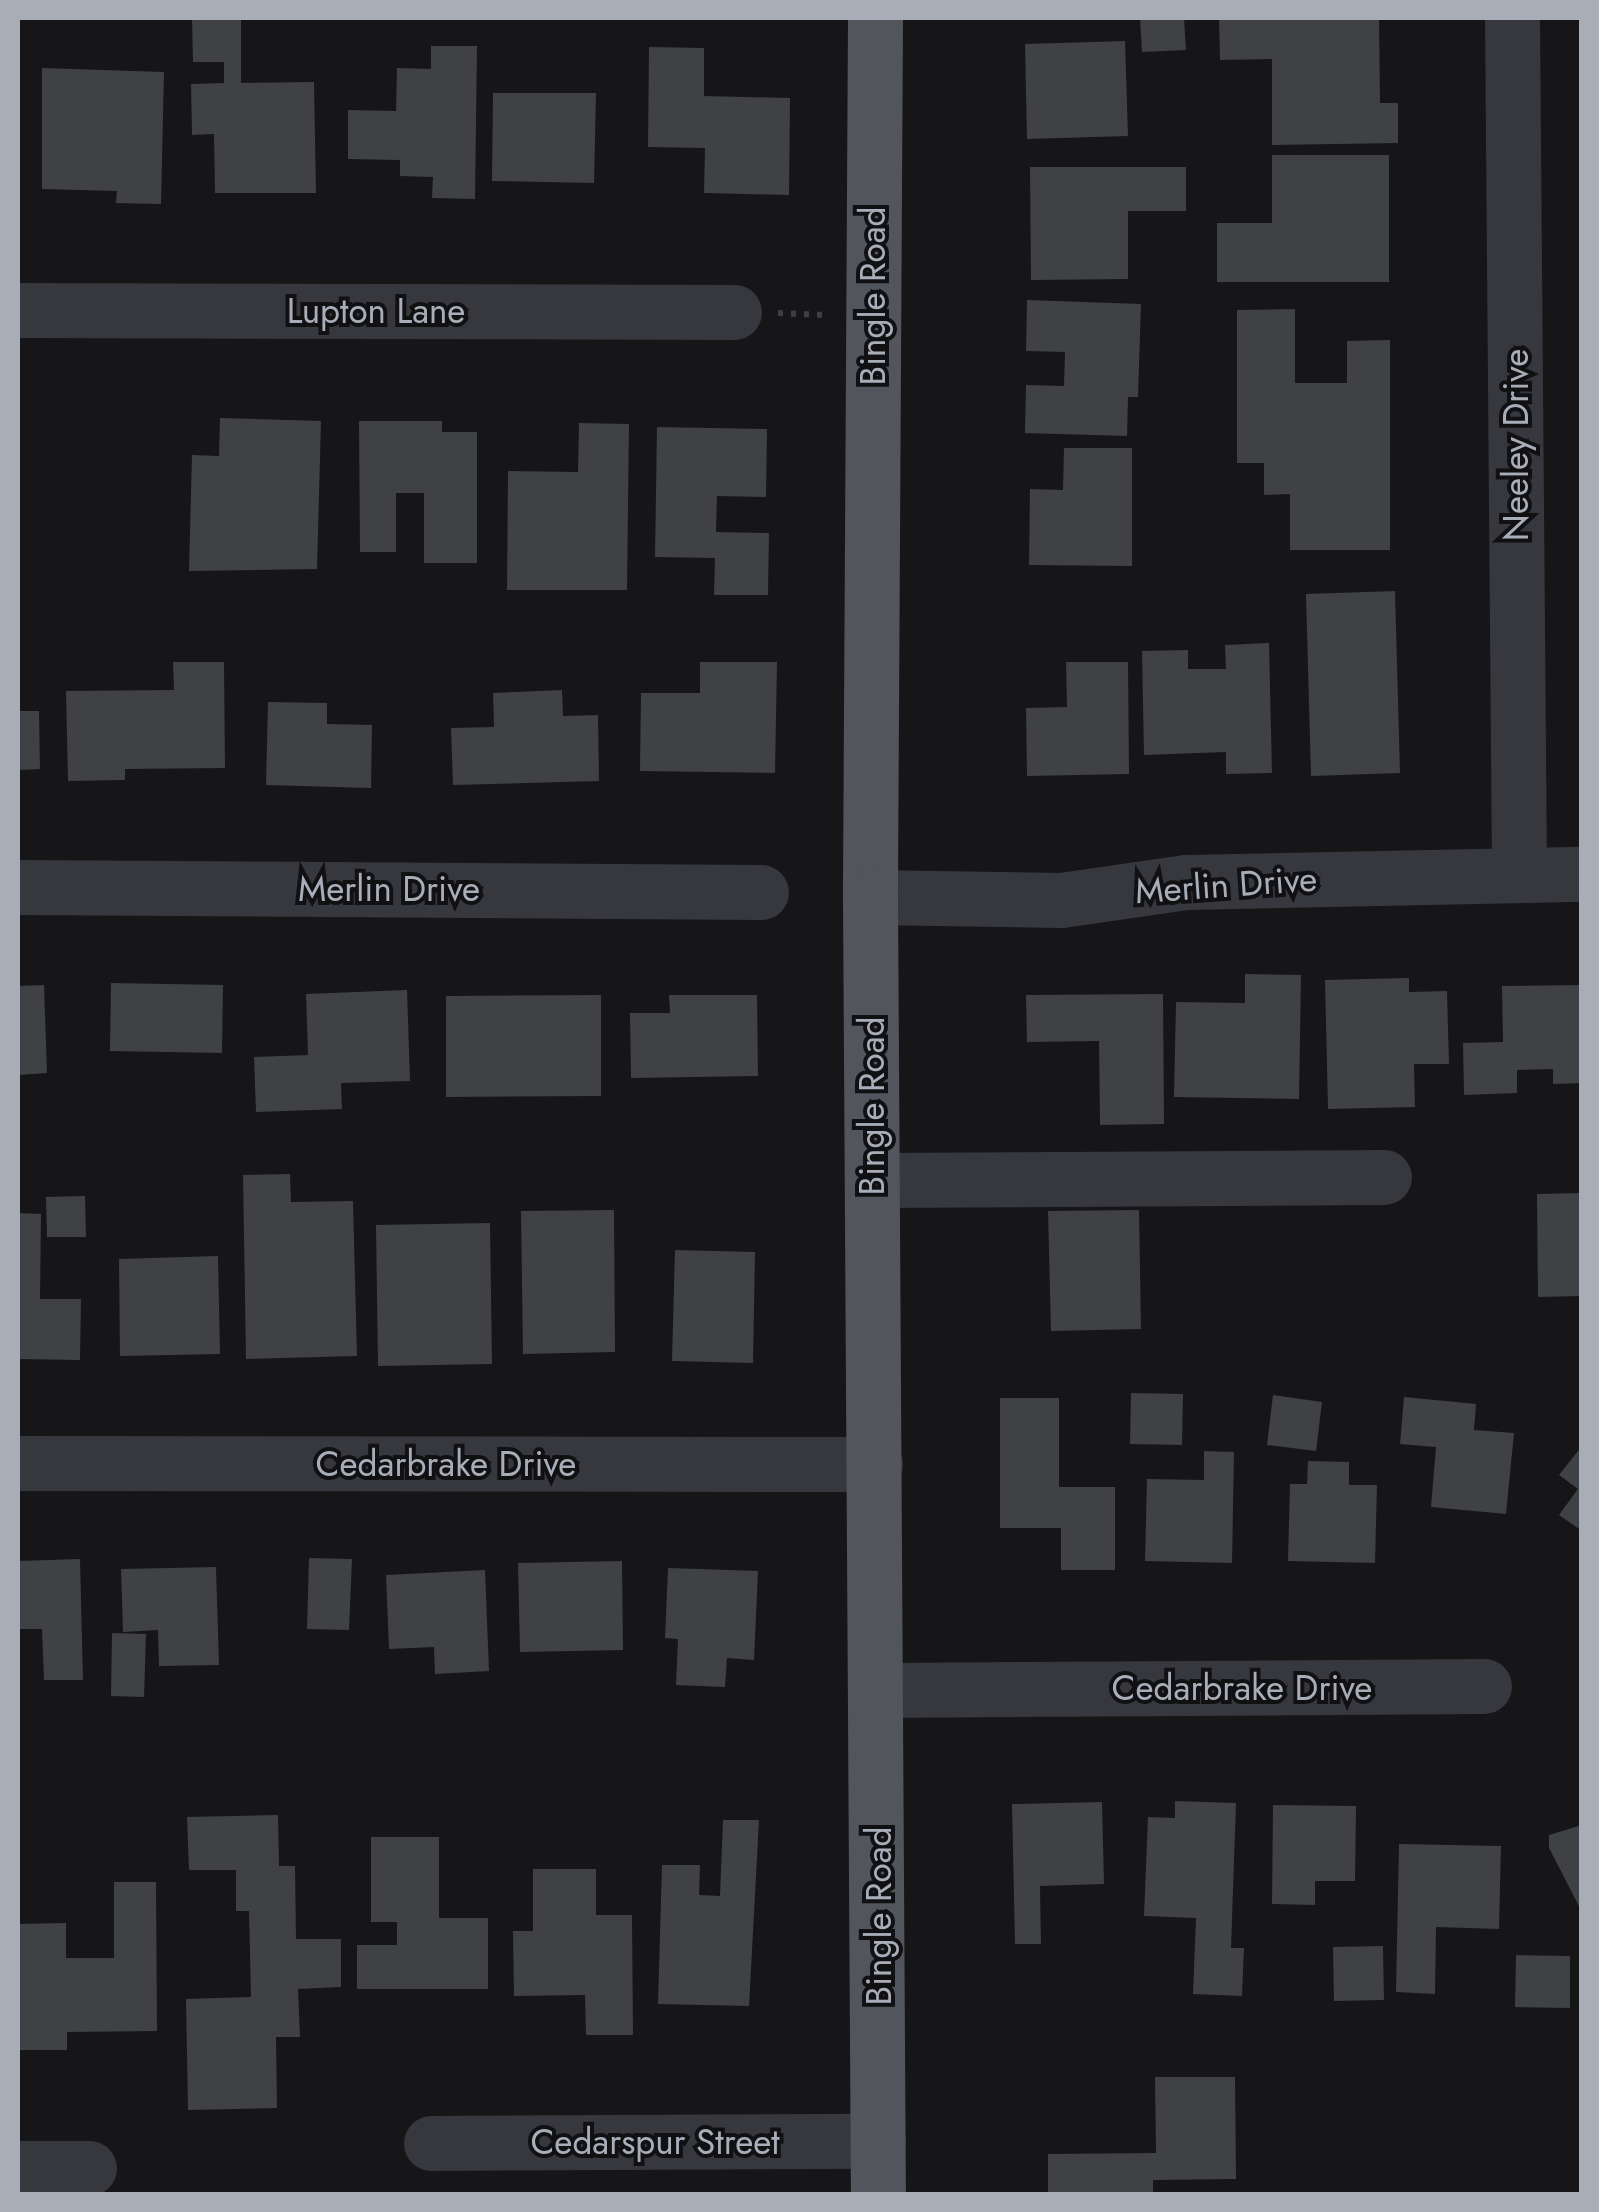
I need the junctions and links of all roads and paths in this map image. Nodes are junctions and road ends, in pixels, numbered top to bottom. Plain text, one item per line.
1 (875, 18) edge
2 (1512, 18) edge
3 (18, 310) edge
4 (728, 312) joint
5 (873, 316) junction
6 (1519, 874) junction
7 (1582, 874) edge
8 (18, 887) edge
9 (761, 892) dead end
10 (870, 897) junction
11 (1384, 1177) dead end
12 (873, 1180) junction
13 (18, 1463) edge
14 (875, 1464) junction
15 (1484, 1686) dead end
16 (880, 1690) junction
17 (878, 2141) junction
18 (431, 2143) dead end
19 (18, 2168) edge
20 (89, 2168) dead end
21 (878, 2194) edge

1 - 5 main road, Bingle Road
2 - 6 street, Neeley Drive
3 - 4 street, Lupton Lane
4 - 5 path
5 - 10 main road, Bingle Road
6 - 7 street, Merlin Drive
6 - 10 street, Merlin Drive
8 - 9 street, Merlin Drive
10 - 12 main road, Bingle Road
11 - 12 street
12 - 14 main road, Bingle Road
13 - 14 street, Cedarbrake Drive
14 - 16 main road, Bingle Road
15 - 16 street, Cedarbrake Drive
16 - 17 main road, Bingle Road
17 - 18 street, Cedarspur Street
17 - 21 main road, Bingle Road
19 - 20 street

